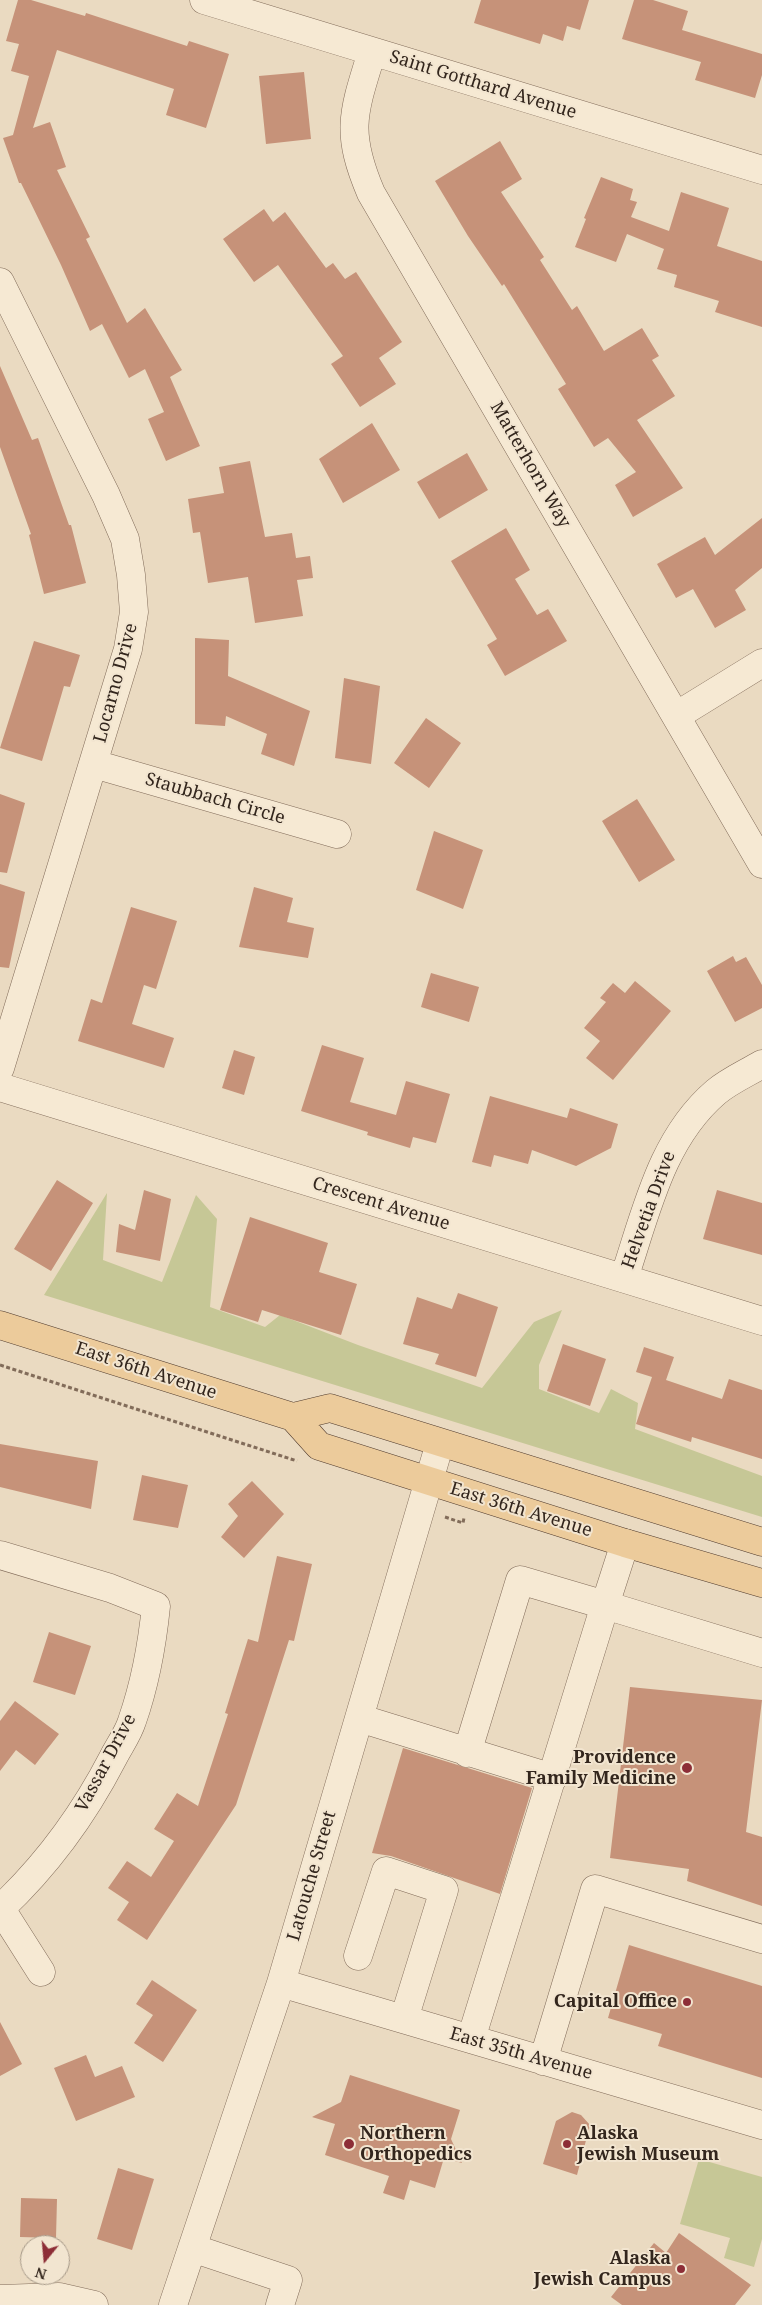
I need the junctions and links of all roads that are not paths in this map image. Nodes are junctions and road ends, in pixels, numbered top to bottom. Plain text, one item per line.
1 (204, 0) edge
2 (372, 52) junction
3 (762, 170) edge
4 (0, 282) edge
5 (762, 663) edge
6 (676, 716) junction
7 (94, 764) junction
8 (337, 834) dead end
9 (762, 864) edge
10 (762, 1064) edge
11 (0, 1068) edge
12 (0, 1087) edge
13 (624, 1278) junction
14 (762, 1321) edge
15 (0, 1325) edge
16 (293, 1417) junction
17 (440, 1443) junction
18 (429, 1481) junction
19 (762, 1542) edge
20 (625, 1543) junction
21 (0, 1555) edge
22 (762, 1583) edge
23 (606, 1605) junction
24 (762, 1653) edge
25 (359, 1718) junction
26 (467, 1753) junction
27 (552, 1778) junction
28 (0, 1909) edge
29 (762, 1939) edge
30 (358, 1956) dead end
31 (41, 1972) dead end
32 (280, 1983) junction
33 (404, 2019) junction
34 (471, 2039) junction
35 (543, 2061) junction
36 (762, 2125) edge
37 (192, 2248) junction
38 (0, 2299) edge
39 (94, 2305) edge
40 (173, 2305) edge
41 (280, 2305) edge

1 - 2 street, Saint Gotthard Avenue
2 - 3 street, Saint Gotthard Avenue
2 - 6 street, Matterhorn Way
4 - 7 street, Locarno Drive
5 - 6 street
6 - 9 street, Matterhorn Way
7 - 8 street, Staubbach Circle
7 - 11 street, Locarno Drive
10 - 13 street, Helvetia Drive
12 - 13 street, Crescent Avenue
13 - 14 street, Crescent Avenue
15 - 16 main road, East 36th Avenue
16 - 17 main road
16 - 18 main road, East 36th Avenue
17 - 18 street, Latouche Street
17 - 19 main road
18 - 20 main road, East 36th Avenue
18 - 25 street, Latouche Street
20 - 22 main road, East 36th Avenue
20 - 23 street
21 - 28 street, Vassar Drive
23 - 24 street
23 - 26 street
23 - 27 street
25 - 26 street
25 - 32 street, Latouche Street
26 - 27 street
27 - 34 street
28 - 31 street, Vassar Drive
29 - 35 street
30 - 33 street
32 - 33 street, East 35th Avenue
32 - 37 street, Latouche Street
33 - 34 street, East 35th Avenue
34 - 35 street, East 35th Avenue
35 - 36 street, East 35th Avenue
37 - 40 street, Latouche Street
37 - 41 street
38 - 39 street

